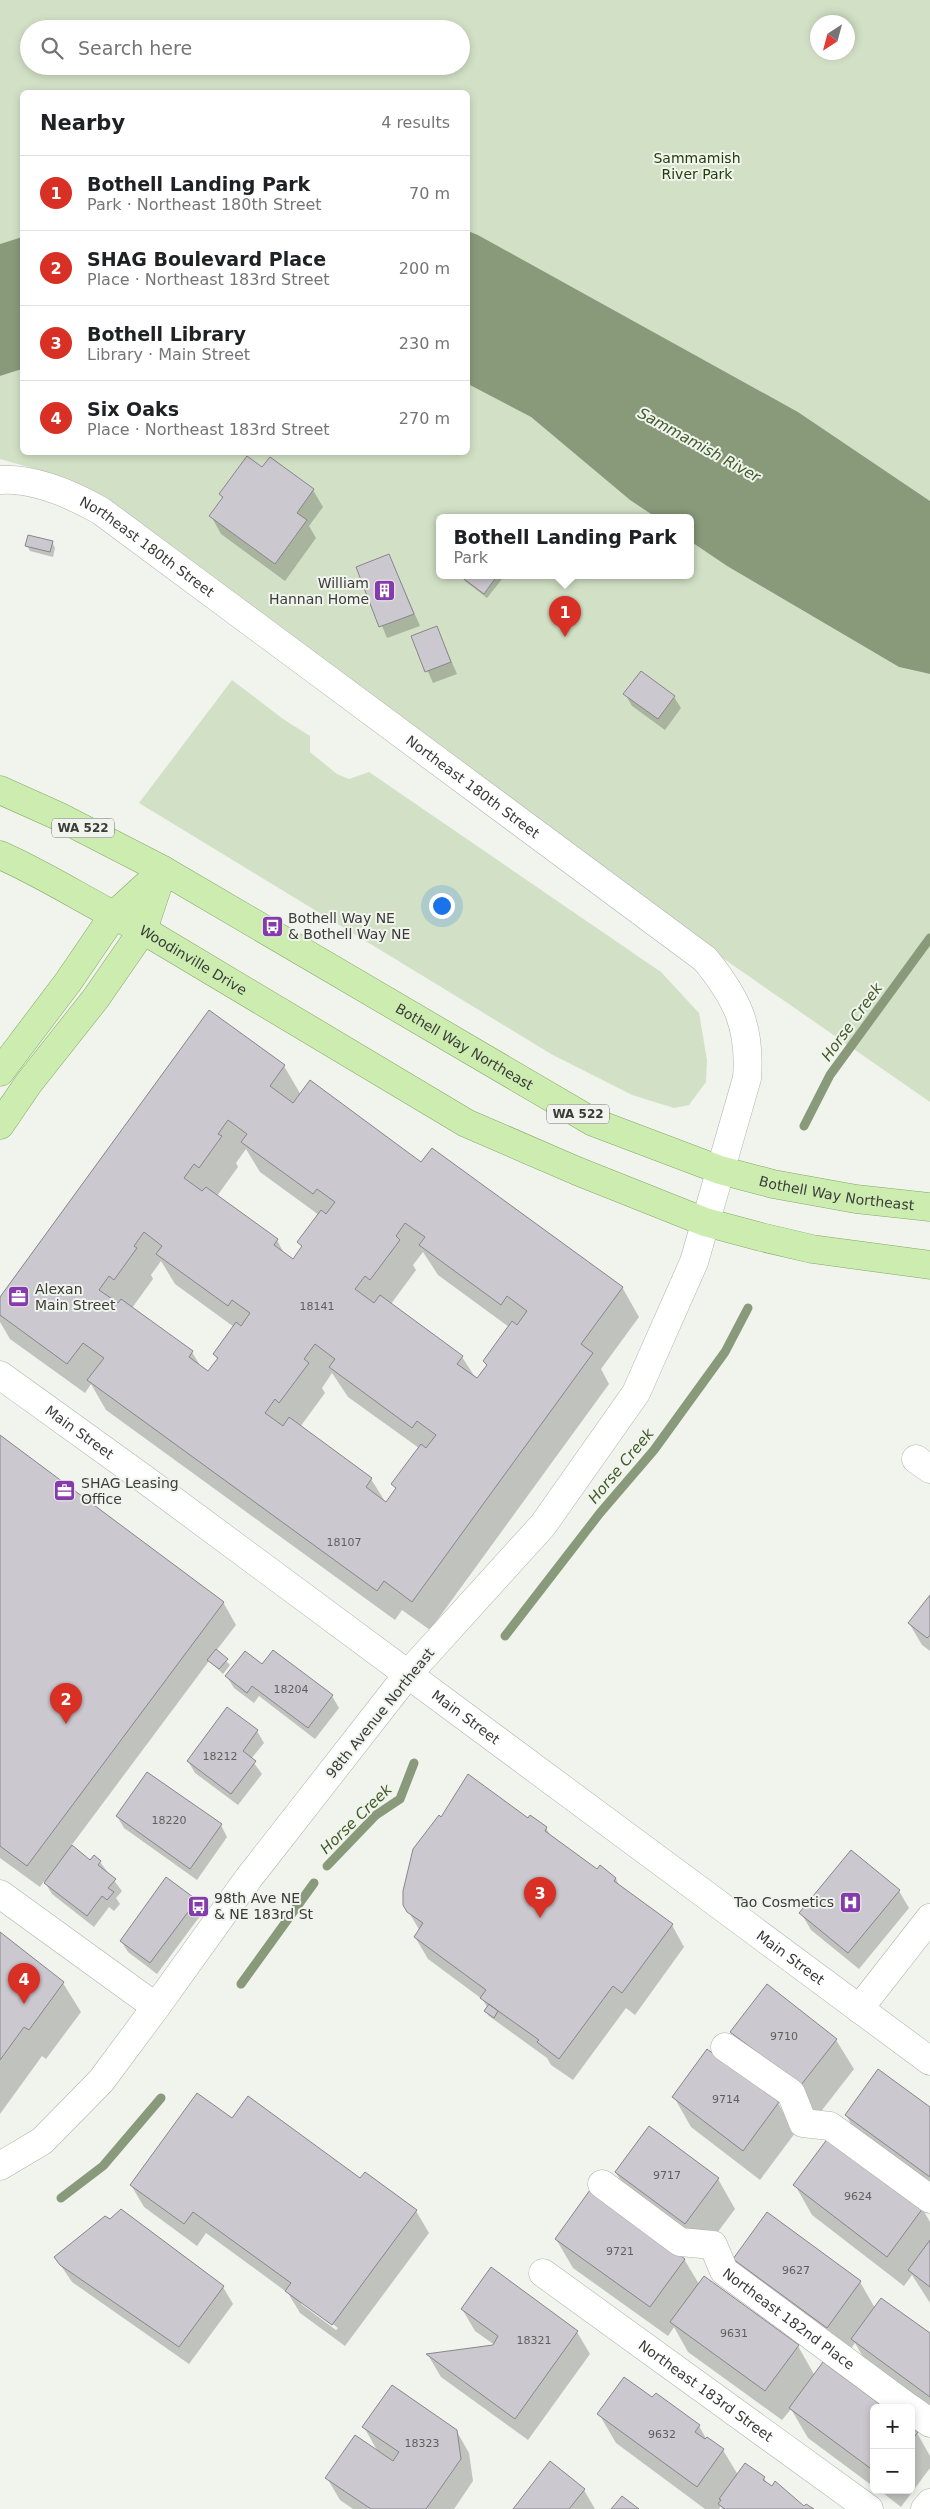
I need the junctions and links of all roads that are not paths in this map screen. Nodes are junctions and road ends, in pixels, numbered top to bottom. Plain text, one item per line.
1 (0, 480) edge
2 (0, 790) edge
3 (0, 855) edge
4 (163, 870) junction
5 (113, 916) junction
6 (143, 930) junction
7 (0, 1072) edge
8 (0, 1125) edge
9 (720, 1170) junction
10 (930, 1208) edge
11 (706, 1222) junction
12 (930, 1265) edge
13 (0, 1375) edge
14 (408, 1674) junction
15 (0, 1894) edge
16 (930, 1918) edge
17 (156, 2007) junction
18 (859, 2009) junction
19 (725, 2047) dead end
20 (930, 2061) edge
21 (0, 2166) edge
22 (602, 2184) dead end
23 (930, 2199) edge
24 (543, 2273) dead end
25 (905, 2404) edge
26 (915, 2412) edge
27 (930, 2423) edge
28 (930, 2503) edge
29 (869, 2509) edge
30 (925, 2509) edge

1 - 9 street, Northeast 180th Street
2 - 4 main road, WA 522
3 - 5 main road, Woodinville Drive
4 - 5 main road
4 - 6 main road
4 - 9 main road, Bothell Way Northeast / WA 522
5 - 6 main road, Woodinville Drive
5 - 7 main road
6 - 8 main road
6 - 11 main road, Woodinville Drive
9 - 10 main road, Bothell Way Northeast / WA 522
9 - 11 street, Northeast 180th Street
11 - 12 main road
11 - 14 street, 98th Avenue Northeast
13 - 14 street, Main Street
14 - 17 street, 98th Avenue Northeast
14 - 18 street, Main Street
15 - 17 street
16 - 18 street
17 - 21 street, 98th Avenue Northeast
18 - 20 street, Main Street
19 - 23 street
22 - 25 street, Northeast 182nd Place
24 - 29 street, Northeast 183rd Street
26 - 27 street, Northeast 182nd Place
28 - 30 street

